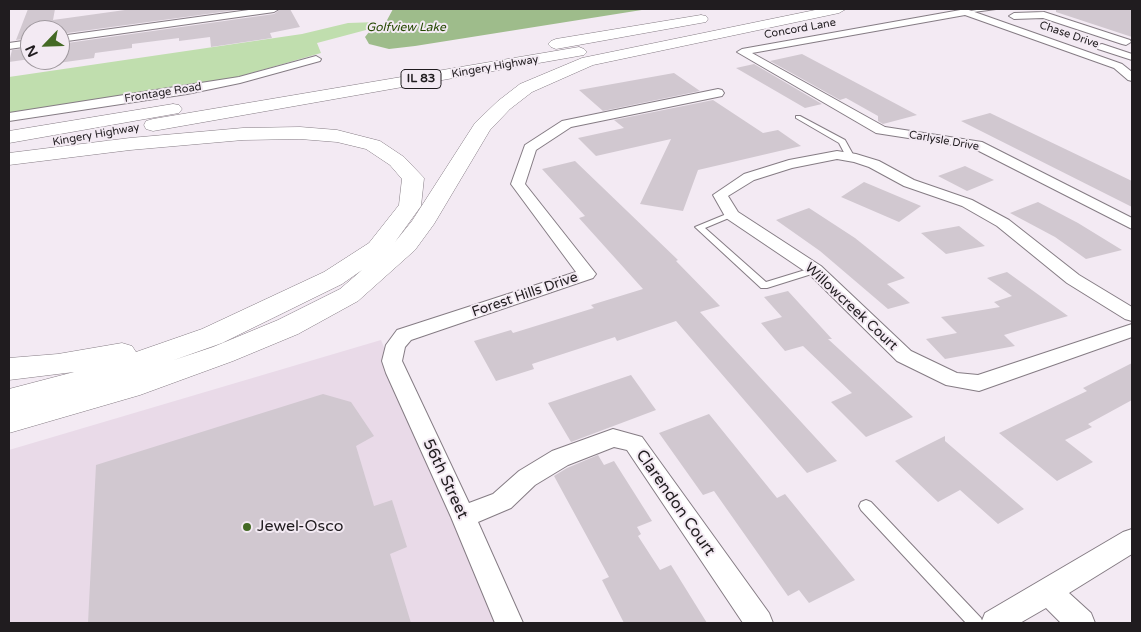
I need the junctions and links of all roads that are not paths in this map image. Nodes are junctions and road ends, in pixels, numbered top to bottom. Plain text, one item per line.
1 (833, 9) edge
2 (839, 9) edge
3 (270, 10) edge
4 (994, 10) edge
5 (966, 12) junction
6 (1014, 16) junction
7 (712, 17) dead end
8 (1040, 25) dead end
9 (70, 38) edge
10 (1094, 44) dead end
11 (1132, 44) edge
12 (1132, 57) edge
13 (316, 59) dead end
14 (782, 75) joint
15 (1132, 78) edge
16 (718, 93) dead end
17 (9, 117) edge
18 (798, 117) dead end
19 (9, 137) edge
20 (9, 151) edge
21 (851, 158) junction
22 (9, 159) edge
23 (732, 215) junction
24 (1132, 224) edge
25 (815, 270) junction
26 (1132, 315) edge
27 (1132, 330) edge
28 (404, 335) joint
29 (212, 336) junction
30 (9, 369) edge
31 (9, 401) edge
32 (9, 421) edge
33 (866, 506) dead end
34 (463, 517) junction
35 (1132, 540) edge
36 (1048, 592) junction
37 (509, 623) edge
38 (758, 623) edge
39 (976, 623) edge
40 (995, 623) edge
41 (1081, 623) edge

1 - 20 highway, Kingery Highway / IL 83
2 - 32 highway
3 - 9 street
4 - 5 lane
4 - 6 street
5 - 14 street, Concord Lane
5 - 15 street, Chase Drive
6 - 8 street
6 - 11 street
7 - 19 highway, Kingery Highway / IL 83
10 - 12 street
13 - 17 street, Frontage Road
14 - 24 street, Carlysle Drive
16 - 28 street, Forest Hills Drive
18 - 21 lane
21 - 23 street, Willowcreek Court
21 - 26 street, Willowcreek Court
22 - 29 highway
23 - 25 street, Willowcreek Court
23 - 25 lane
25 - 27 street, Willowcreek Court
28 - 34 street, 56th Street
29 - 30 highway
29 - 31 highway
33 - 39 lane
34 - 37 street, 56th Street
34 - 38 street, Clarendon Court
35 - 36 street
36 - 40 street
36 - 41 street

